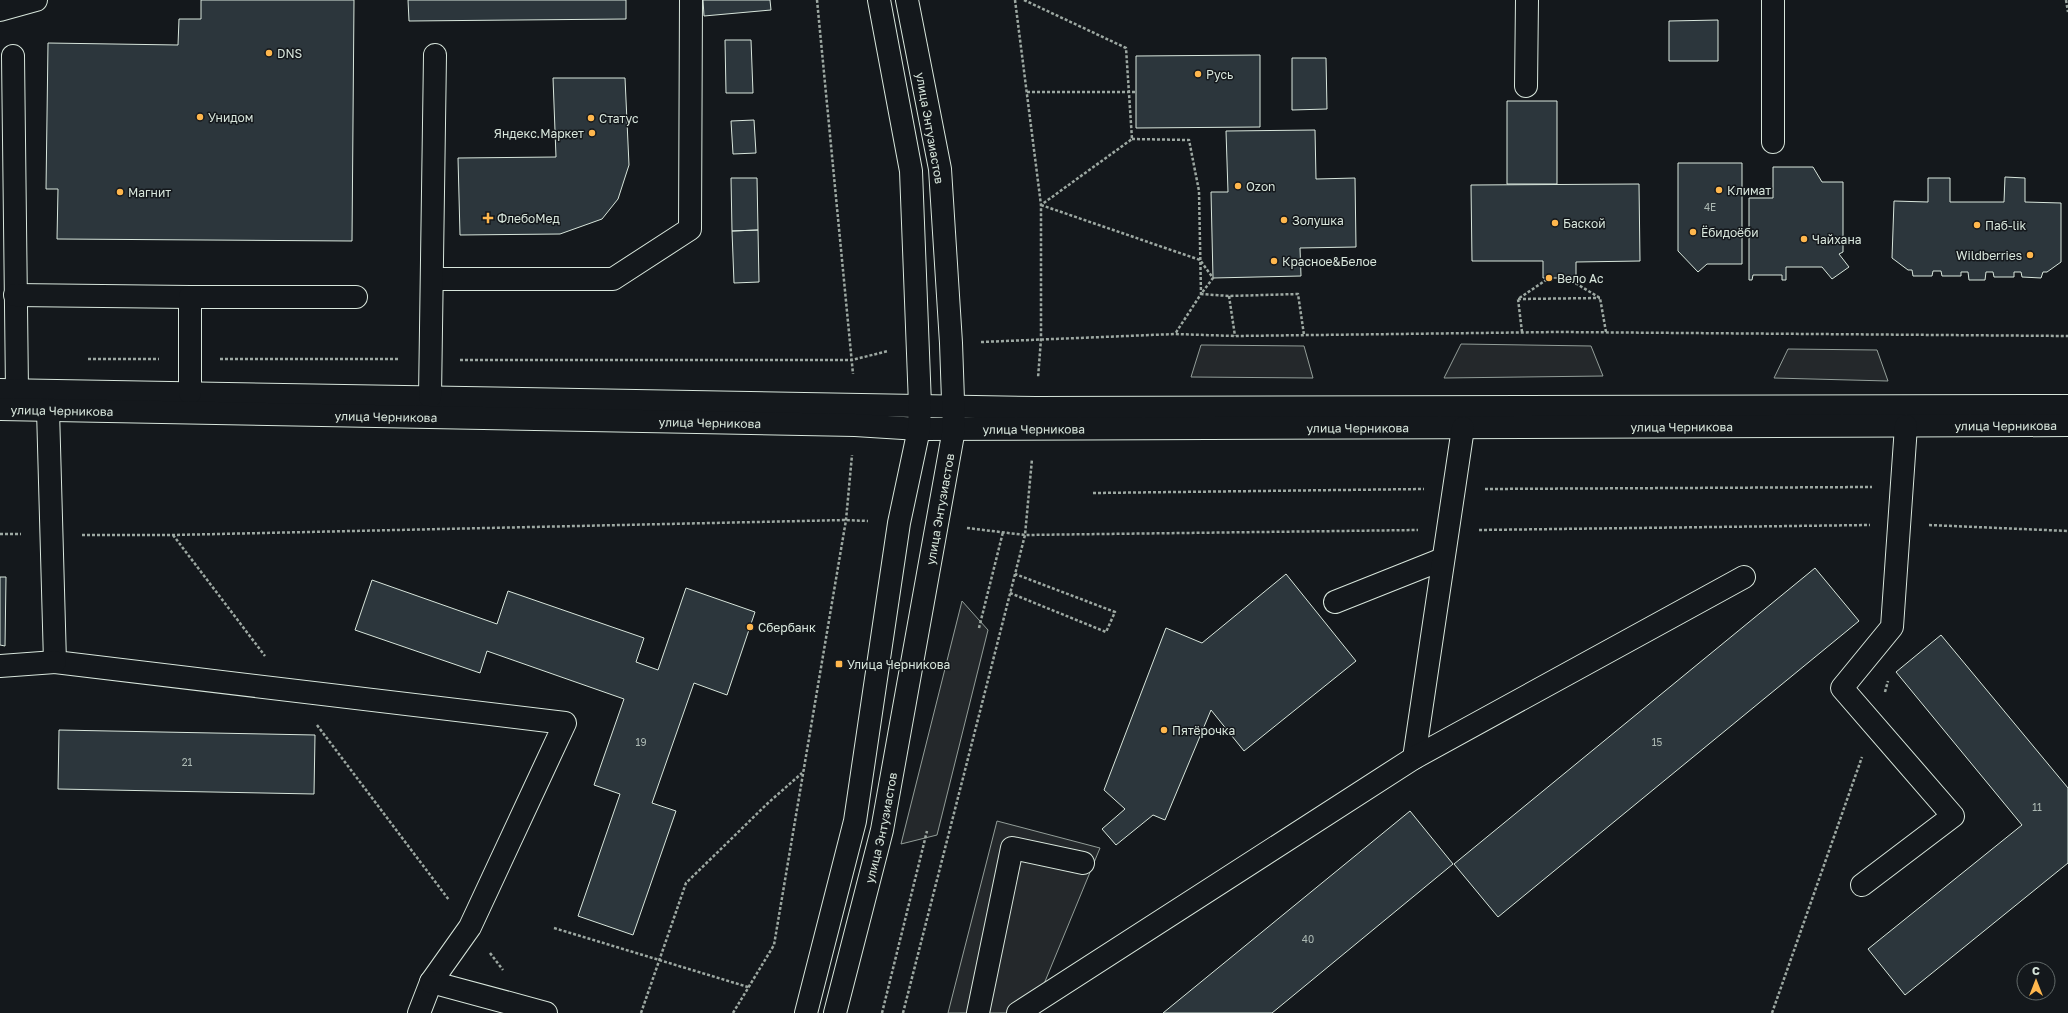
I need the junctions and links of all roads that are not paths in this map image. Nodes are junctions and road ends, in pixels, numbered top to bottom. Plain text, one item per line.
1 (36, 0) edge
2 (691, 0) edge
3 (879, 0) edge
4 (907, 0) edge
5 (1527, 0) edge
6 (1773, 0) edge
7 (0, 10) edge
8 (435, 55) dead end
9 (13, 56) dead end
10 (1526, 86) dead end
11 (1773, 142) dead end
12 (432, 279) junction
13 (15, 295) junction
14 (190, 298) junction
15 (356, 298) dead end
16 (8, 390) edge
17 (190, 393) junction
18 (430, 397) junction
19 (920, 405) junction
20 (2068, 406) edge
21 (952, 407) junction
22 (0, 409) edge
23 (48, 410) junction
24 (855, 415) junction
25 (2068, 425) edge
26 (1906, 426) junction
27 (1463, 428) junction
28 (918, 429) junction
29 (954, 429) junction
30 (1443, 559) junction
31 (1744, 578) dead end
32 (1335, 602) dead end
33 (55, 662) junction
34 (0, 666) edge
35 (1414, 758) junction
36 (1083, 863) dead end
37 (1862, 885) dead end
38 (431, 982) junction
39 (419, 1013) edge
40 (546, 1013) edge
41 (806, 1013) edge
42 (835, 1013) edge
43 (978, 1013) edge
44 (1018, 1013) edge

1 - 7 street
2 - 12 street
3 - 19 street
4 - 21 street, улица Энтузиастов
5 - 10 street
6 - 11 street
8 - 12 street
9 - 13 street
12 - 18 street
13 - 14 street
13 - 16 street
14 - 15 street
14 - 17 street
16 - 17 street, улица Черникова
17 - 18 street, улица Черникова
18 - 24 street, улица Черникова
19 - 21 street, улица Черникова
19 - 24 street, улица Черникова
19 - 28 street
20 - 21 street, улица Черникова
21 - 29 street, улица Энтузиастов
22 - 23 street, улица Черникова
23 - 24 street, улица Черникова
23 - 33 street
24 - 28 street, улица Черникова
25 - 26 street, улица Черникова
26 - 27 street, улица Черникова
26 - 37 street
27 - 29 street, улица Черникова
27 - 30 street
28 - 29 street, улица Черникова
28 - 41 street
29 - 42 street, улица Энтузиастов
30 - 32 street
30 - 35 street
31 - 35 street
33 - 34 street
33 - 38 street
35 - 44 street
36 - 43 street
38 - 39 street
38 - 40 street

